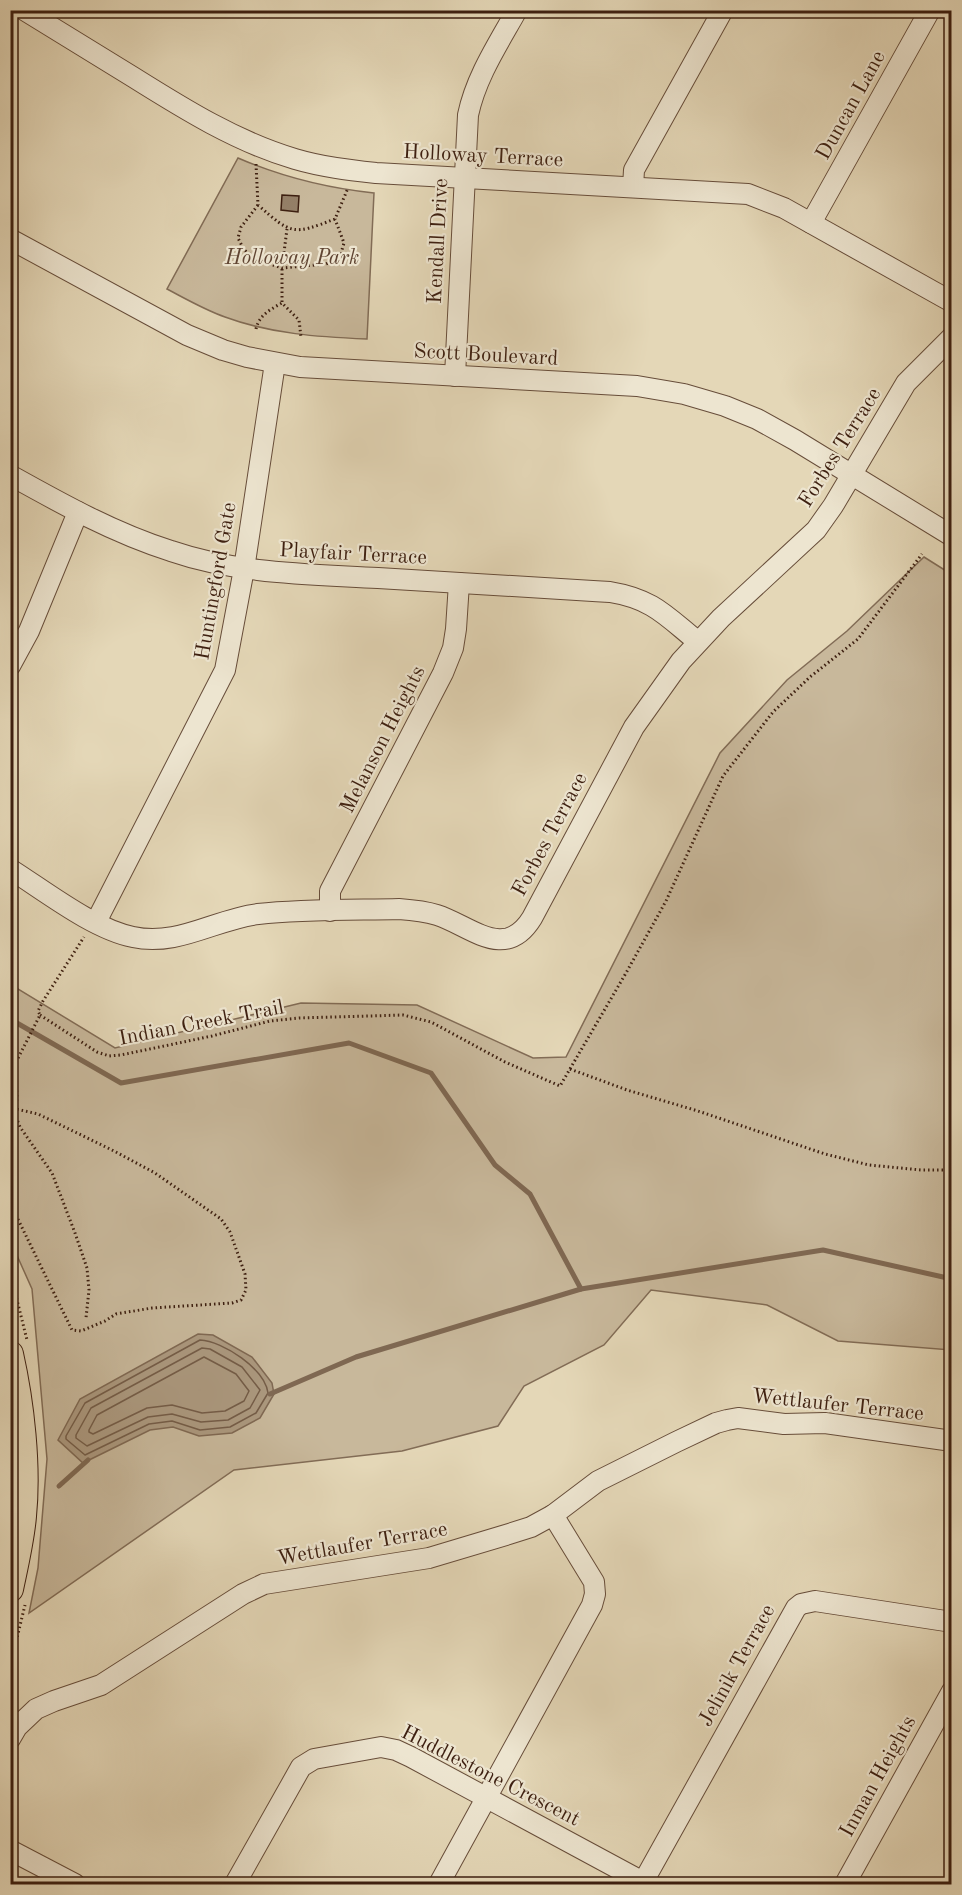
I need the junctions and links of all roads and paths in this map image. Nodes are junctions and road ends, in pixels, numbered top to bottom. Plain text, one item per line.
1 (24, 10) edge
2 (517, 10) edge
3 (723, 10) edge
4 (930, 10) edge
5 (256, 164) dead end
6 (465, 178) junction
7 (633, 187) junction
8 (348, 188) dead end
9 (258, 205) junction
10 (335, 219) junction
11 (811, 223) junction
12 (287, 229) junction
13 (10, 239) edge
14 (282, 268) junction
15 (951, 302) edge
16 (282, 303) junction
17 (256, 329) dead end
18 (301, 337) dead end
19 (951, 337) edge
20 (275, 363) junction
21 (455, 376) junction
22 (852, 474) junction
23 (10, 475) edge
24 (78, 512) junction
25 (951, 536) edge
26 (922, 554) dead end
27 (244, 569) junction
28 (459, 583) junction
29 (697, 641) junction
30 (10, 666) edge
31 (10, 869) edge
32 (330, 911) junction
33 (90, 929) junction
34 (40, 1015) junction
35 (570, 1069) junction
36 (11, 1077) edge
37 (16, 1109) junction
38 (10, 1115) edge
39 (16, 1117) junction
40 (951, 1170) edge
41 (10, 1203) edge
42 (86, 1318) dead end
43 (10, 1354) edge
44 (951, 1441) edge
45 (553, 1515) junction
46 (10, 1589) edge
47 (951, 1622) edge
48 (951, 1691) edge
49 (10, 1739) edge
50 (487, 1797) junction
51 (10, 1850) edge
52 (643, 1883) edge
53 (75, 1884) edge
54 (236, 1884) edge
55 (439, 1884) edge
56 (844, 1884) edge

1 - 6 street, Holloway Terrace
2 - 6 street, Kendall Drive
3 - 7 street
4 - 11 street, Duncan Lane
5 - 9 path
6 - 7 street, Holloway Terrace
6 - 21 street, Kendall Drive
7 - 11 street, Holloway Terrace
8 - 10 path
9 - 12 path
9 - 14 path
10 - 12 path
10 - 14 path
11 - 15 street, Holloway Terrace
12 - 14 path
13 - 20 street, Scott Boulevard
14 - 16 path
16 - 17 path
16 - 18 path
19 - 22 street, Forbes Terrace
20 - 21 street, Scott Boulevard
20 - 27 street, Huntingford Gate
21 - 22 street, Scott Boulevard
22 - 25 street, Scott Boulevard
22 - 29 street, Forbes Terrace
23 - 24 street, Playfair Terrace
24 - 27 street, Playfair Terrace
24 - 30 street
26 - 35 path
27 - 28 street, Playfair Terrace
27 - 33 street, Huntingford Gate
28 - 29 street, Playfair Terrace
28 - 32 street, Melanson Heights
29 - 32 street, Forbes Terrace
31 - 33 street, Forbes Terrace
32 - 33 street, Forbes Terrace
33 - 34 path
34 - 35 path, Indian Creek Trail
34 - 36 path
35 - 40 path
36 - 37 path
37 - 39 path
37 - 41 path
38 - 39 path
39 - 42 path
43 - 46 main road
44 - 45 street, Wettlaufer Terrace
45 - 49 street, Wettlaufer Terrace
45 - 50 street
47 - 52 street, Jelinik Terrace
48 - 56 street, Inman Heights
50 - 52 street, Huddlestone Crescent
50 - 54 street, Huddlestone Crescent
50 - 55 street
51 - 53 street

